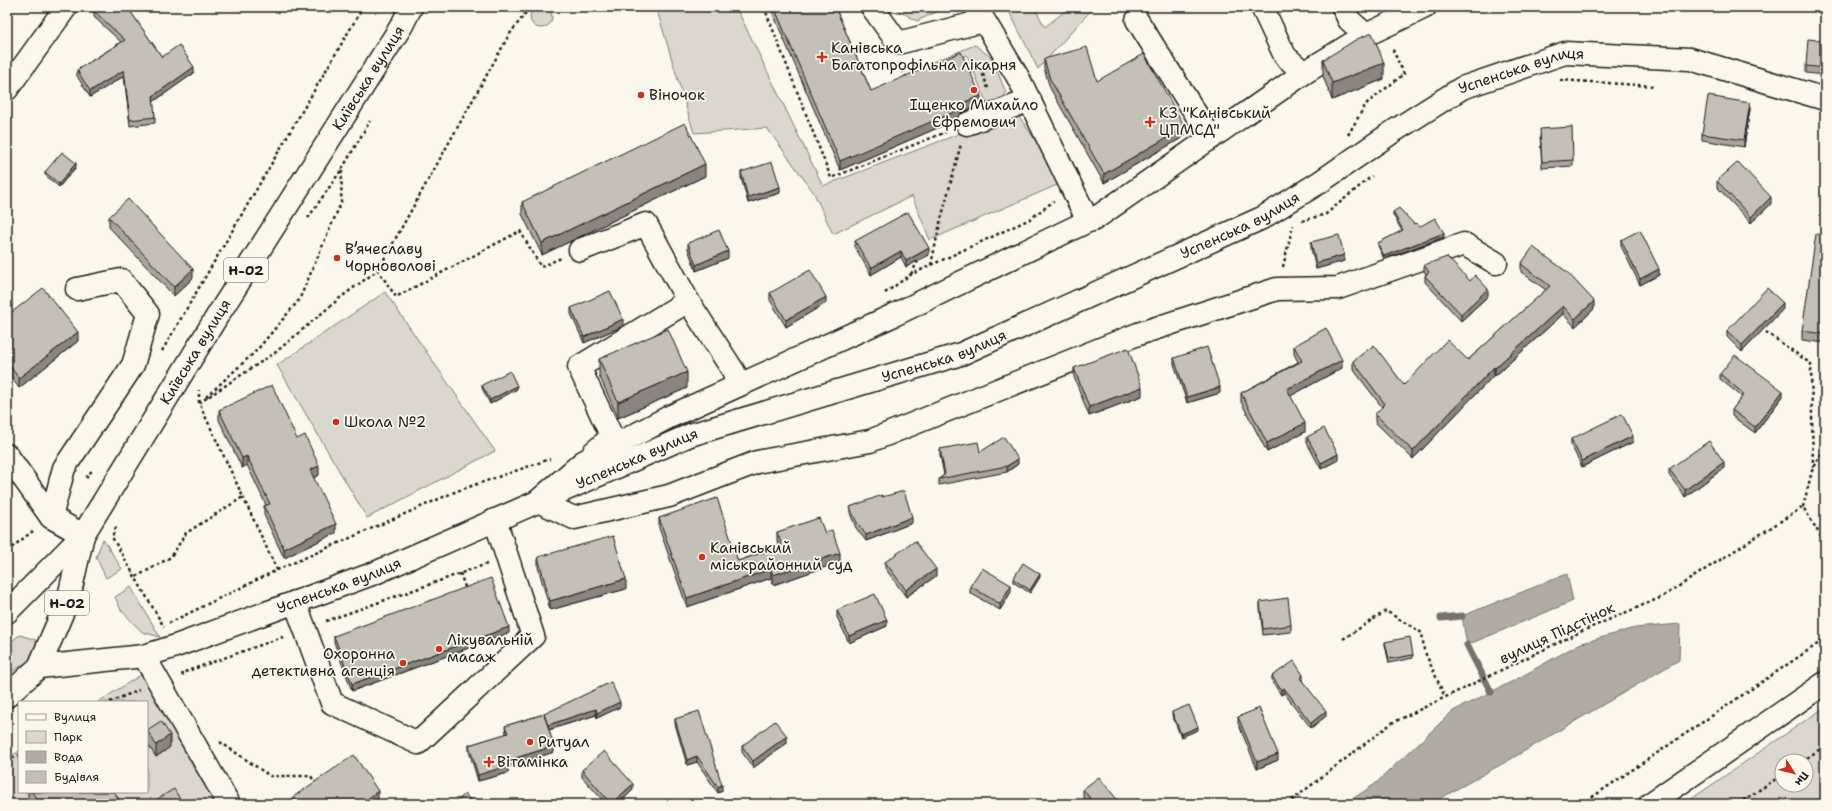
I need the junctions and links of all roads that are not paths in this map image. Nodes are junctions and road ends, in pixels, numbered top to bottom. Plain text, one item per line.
1 (66, 7) edge
2 (411, 7) edge
3 (872, 7) edge
4 (1262, 7) edge
5 (1343, 7) edge
6 (1425, 7) edge
7 (979, 14) edge
8 (1137, 20) dead end
9 (1374, 31) junction
10 (1304, 73) junction
11 (7, 89) edge
12 (1825, 99) edge
13 (1030, 100) junction
14 (967, 124) road end
15 (1211, 138) junction
16 (1088, 222) junction
17 (580, 250) road end
18 (1496, 264) dead end
19 (77, 289) dead end
20 (688, 301) junction
21 (736, 386) junction
22 (7, 455) edge
23 (583, 462) junction
24 (538, 501) junction
25 (51, 517) junction
26 (495, 520) junction
27 (83, 535) junction
28 (295, 602) junction
29 (7, 612) edge
30 (144, 656) junction
31 (40, 667) junction
32 (1825, 683) edge
33 (7, 696) edge
34 (229, 804) edge
35 (1650, 804) edge

1 - 11 street
2 - 27 street, Київська вулиця / Н-02
3 - 7 street
4 - 10 street
5 - 9 street
6 - 9 street
7 - 13 street
8 - 15 street
9 - 10 street
10 - 15 street
12 - 24 street, Успенська вулиця
13 - 14 street
13 - 16 street
15 - 16 street
16 - 21 street
17 - 20 street
18 - 24 street
19 - 25 street
20 - 21 street
20 - 23 street
21 - 23 street
22 - 25 street
23 - 24 street
24 - 26 street, Успенська вулиця
25 - 27 street
26 - 28 street, Успенська вулиця
26 - 28 street
27 - 29 street, Київська вулиця / Н-02
27 - 31 street, Київська вулиця / Н-02
28 - 30 street, Успенська вулиця
30 - 31 street, Успенська вулиця
30 - 34 street
31 - 33 street, Н-02
32 - 35 street

